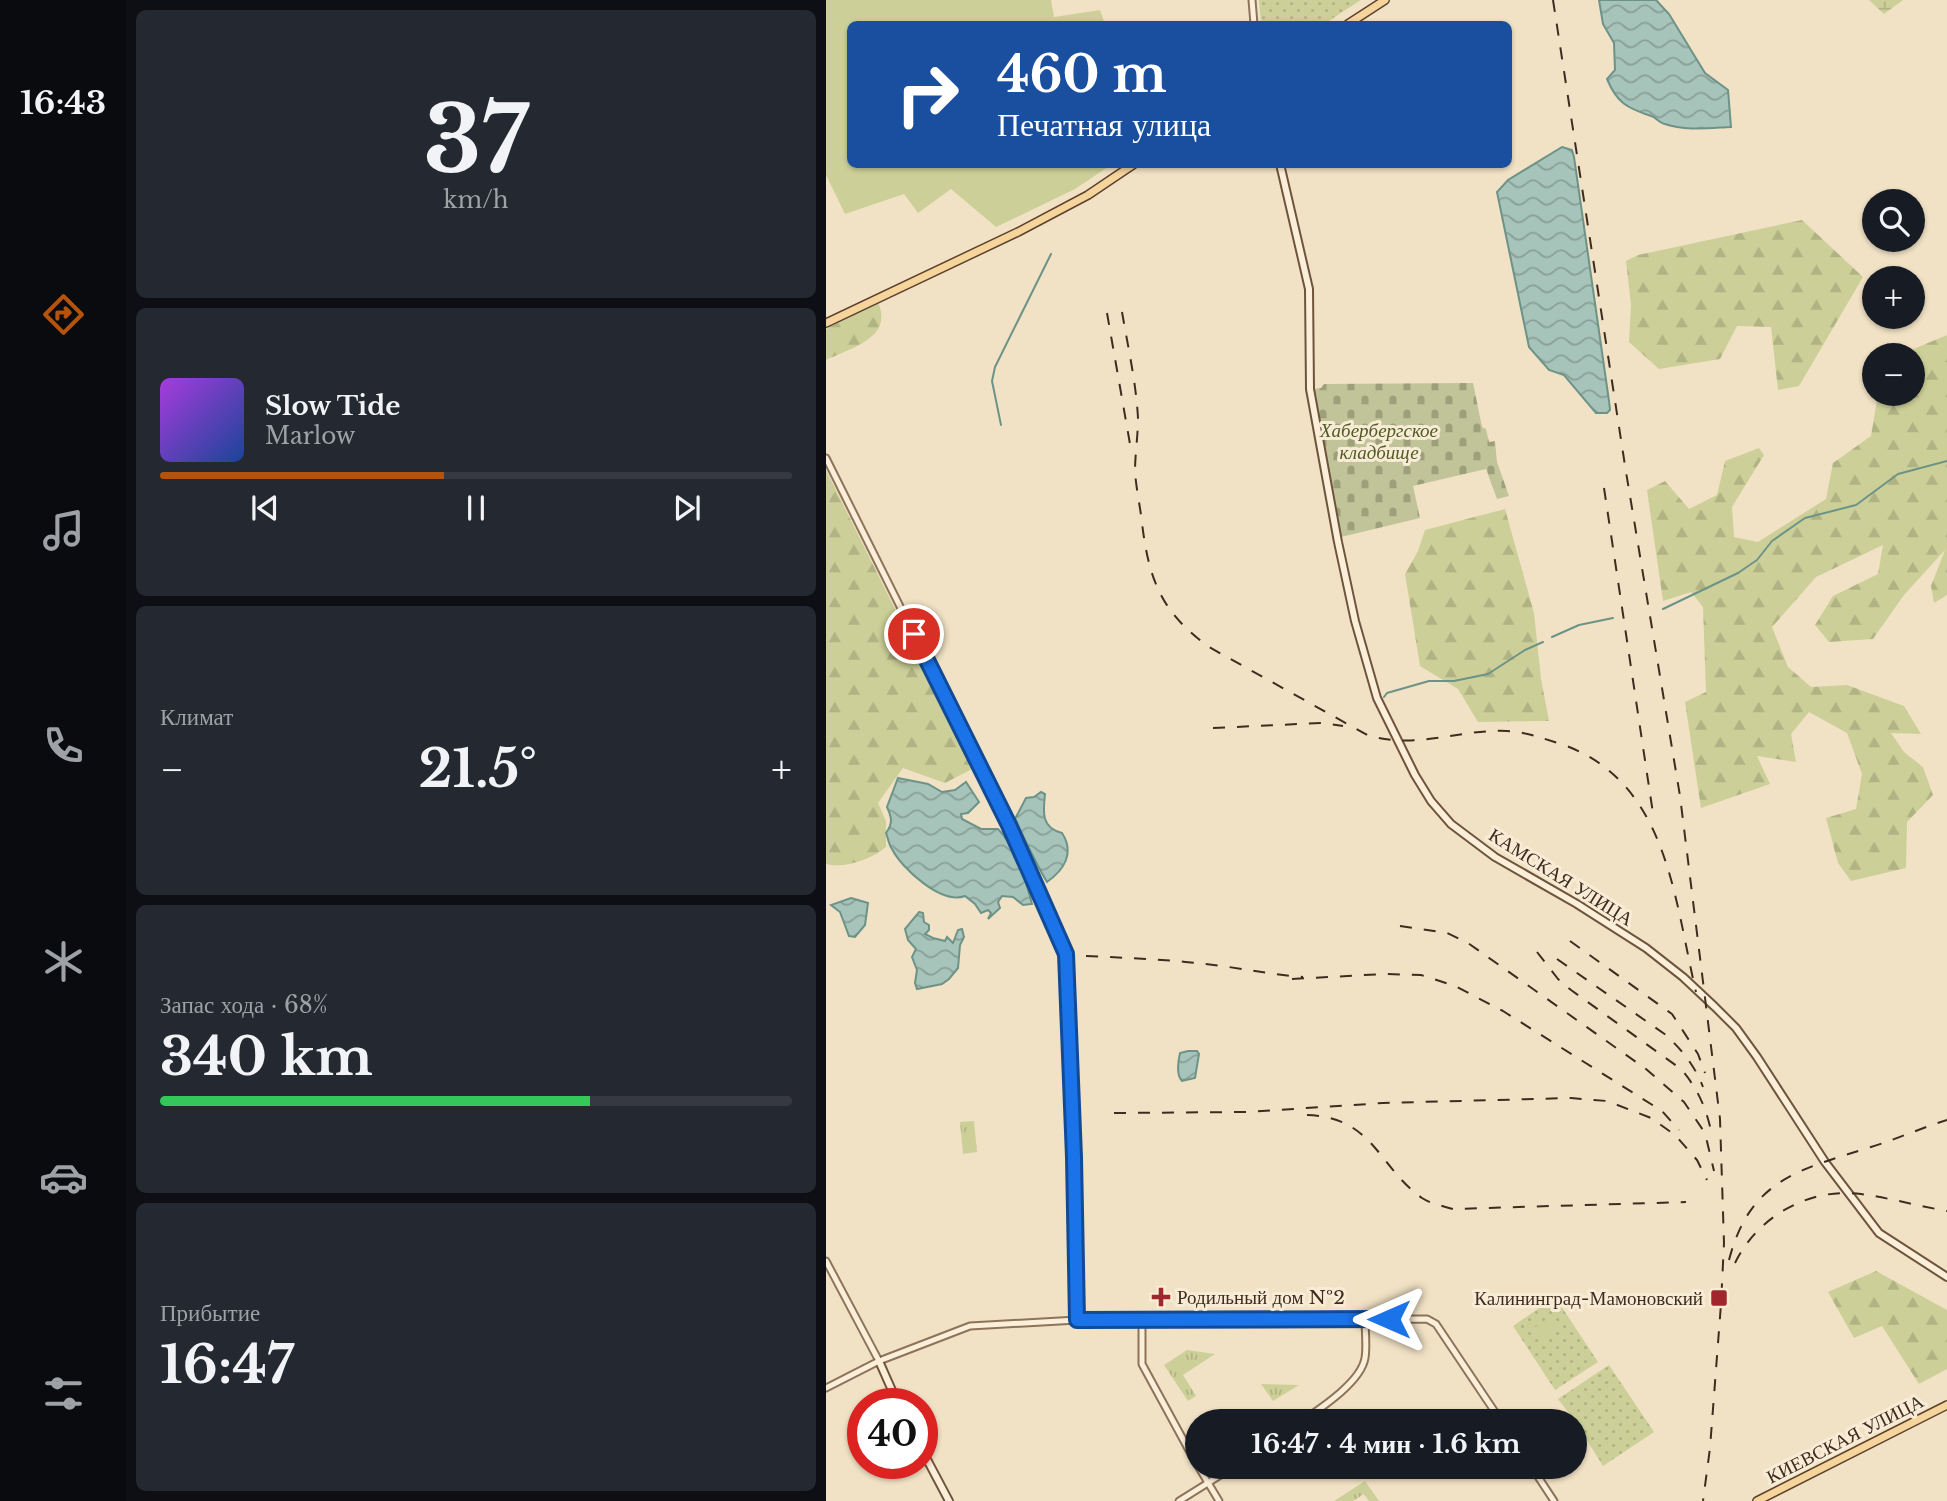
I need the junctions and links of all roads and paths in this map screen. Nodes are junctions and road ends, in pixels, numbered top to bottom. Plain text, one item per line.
1 (1252, 0) edge
2 (1385, 0) edge
3 (1254, 21) edge
4 (1353, 21) edge
5 (1129, 168) edge
6 (1281, 168) edge
7 (826, 323) edge
8 (826, 458) edge
9 (826, 1261) edge
10 (1947, 1277) edge
11 (1365, 1319) junction
12 (1077, 1320) junction
13 (1142, 1320) junction
14 (879, 1361) junction
15 (826, 1388) edge
16 (891, 1388) edge
17 (1947, 1405) edge
18 (1319, 1409) edge
19 (1494, 1409) edge
20 (1185, 1444) edge
21 (937, 1479) edge
22 (1205, 1479) edge
23 (1217, 1479) edge
24 (1540, 1479) edge
25 (1208, 1485) junction
26 (949, 1501) edge
27 (1179, 1501) edge
28 (1219, 1501) edge
29 (1554, 1501) edge
30 (1757, 1501) edge

1 - 3 street
2 - 4 main road
5 - 7 main road
6 - 10 main road, КАМСКАЯ УЛИЦА
8 - 12 street
9 - 14 street
11 - 13 street
11 - 18 street
11 - 19 street
12 - 13 street
12 - 14 street
13 - 20 street
14 - 15 street
14 - 16 main road
17 - 30 main road, КИЕВСКАЯ УЛИЦА
21 - 26 main road
22 - 25 street
23 - 25 street
24 - 29 street
25 - 27 street
25 - 28 street

